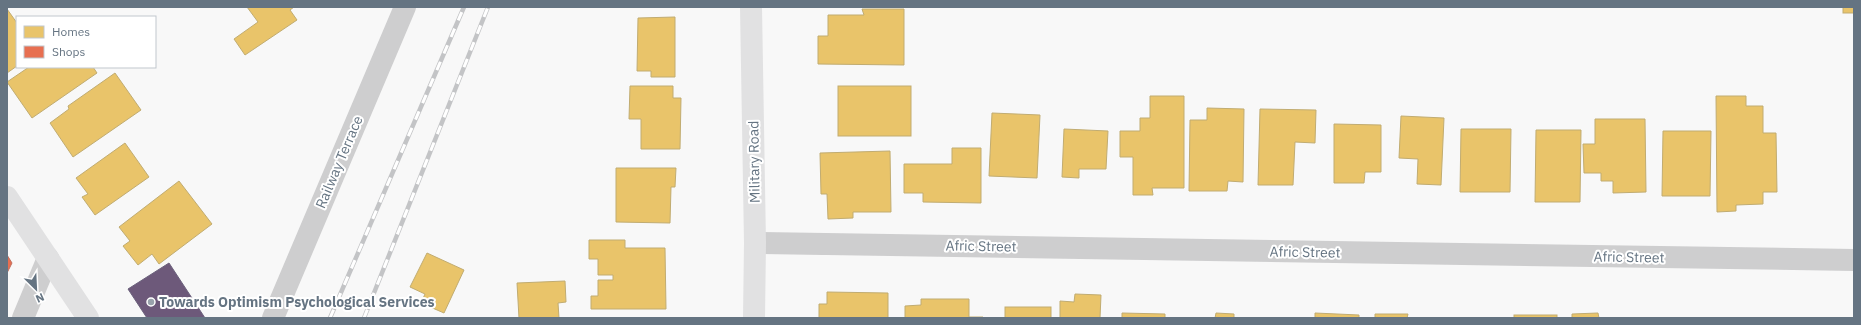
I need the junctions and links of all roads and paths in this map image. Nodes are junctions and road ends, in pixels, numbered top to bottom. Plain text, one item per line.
1 (405, 7) edge
2 (750, 7) edge
3 (7, 197) edge
4 (755, 243) junction
5 (48, 258) junction
6 (1854, 260) edge
7 (23, 318) edge
8 (88, 318) edge
9 (272, 318) edge
10 (754, 318) edge

1 - 9 street, Railway Terrace
2 - 4 main road, Military Road
3 - 5 main road
4 - 6 street, Afric Street
4 - 10 main road, Military Road
5 - 7 street
5 - 8 main road

